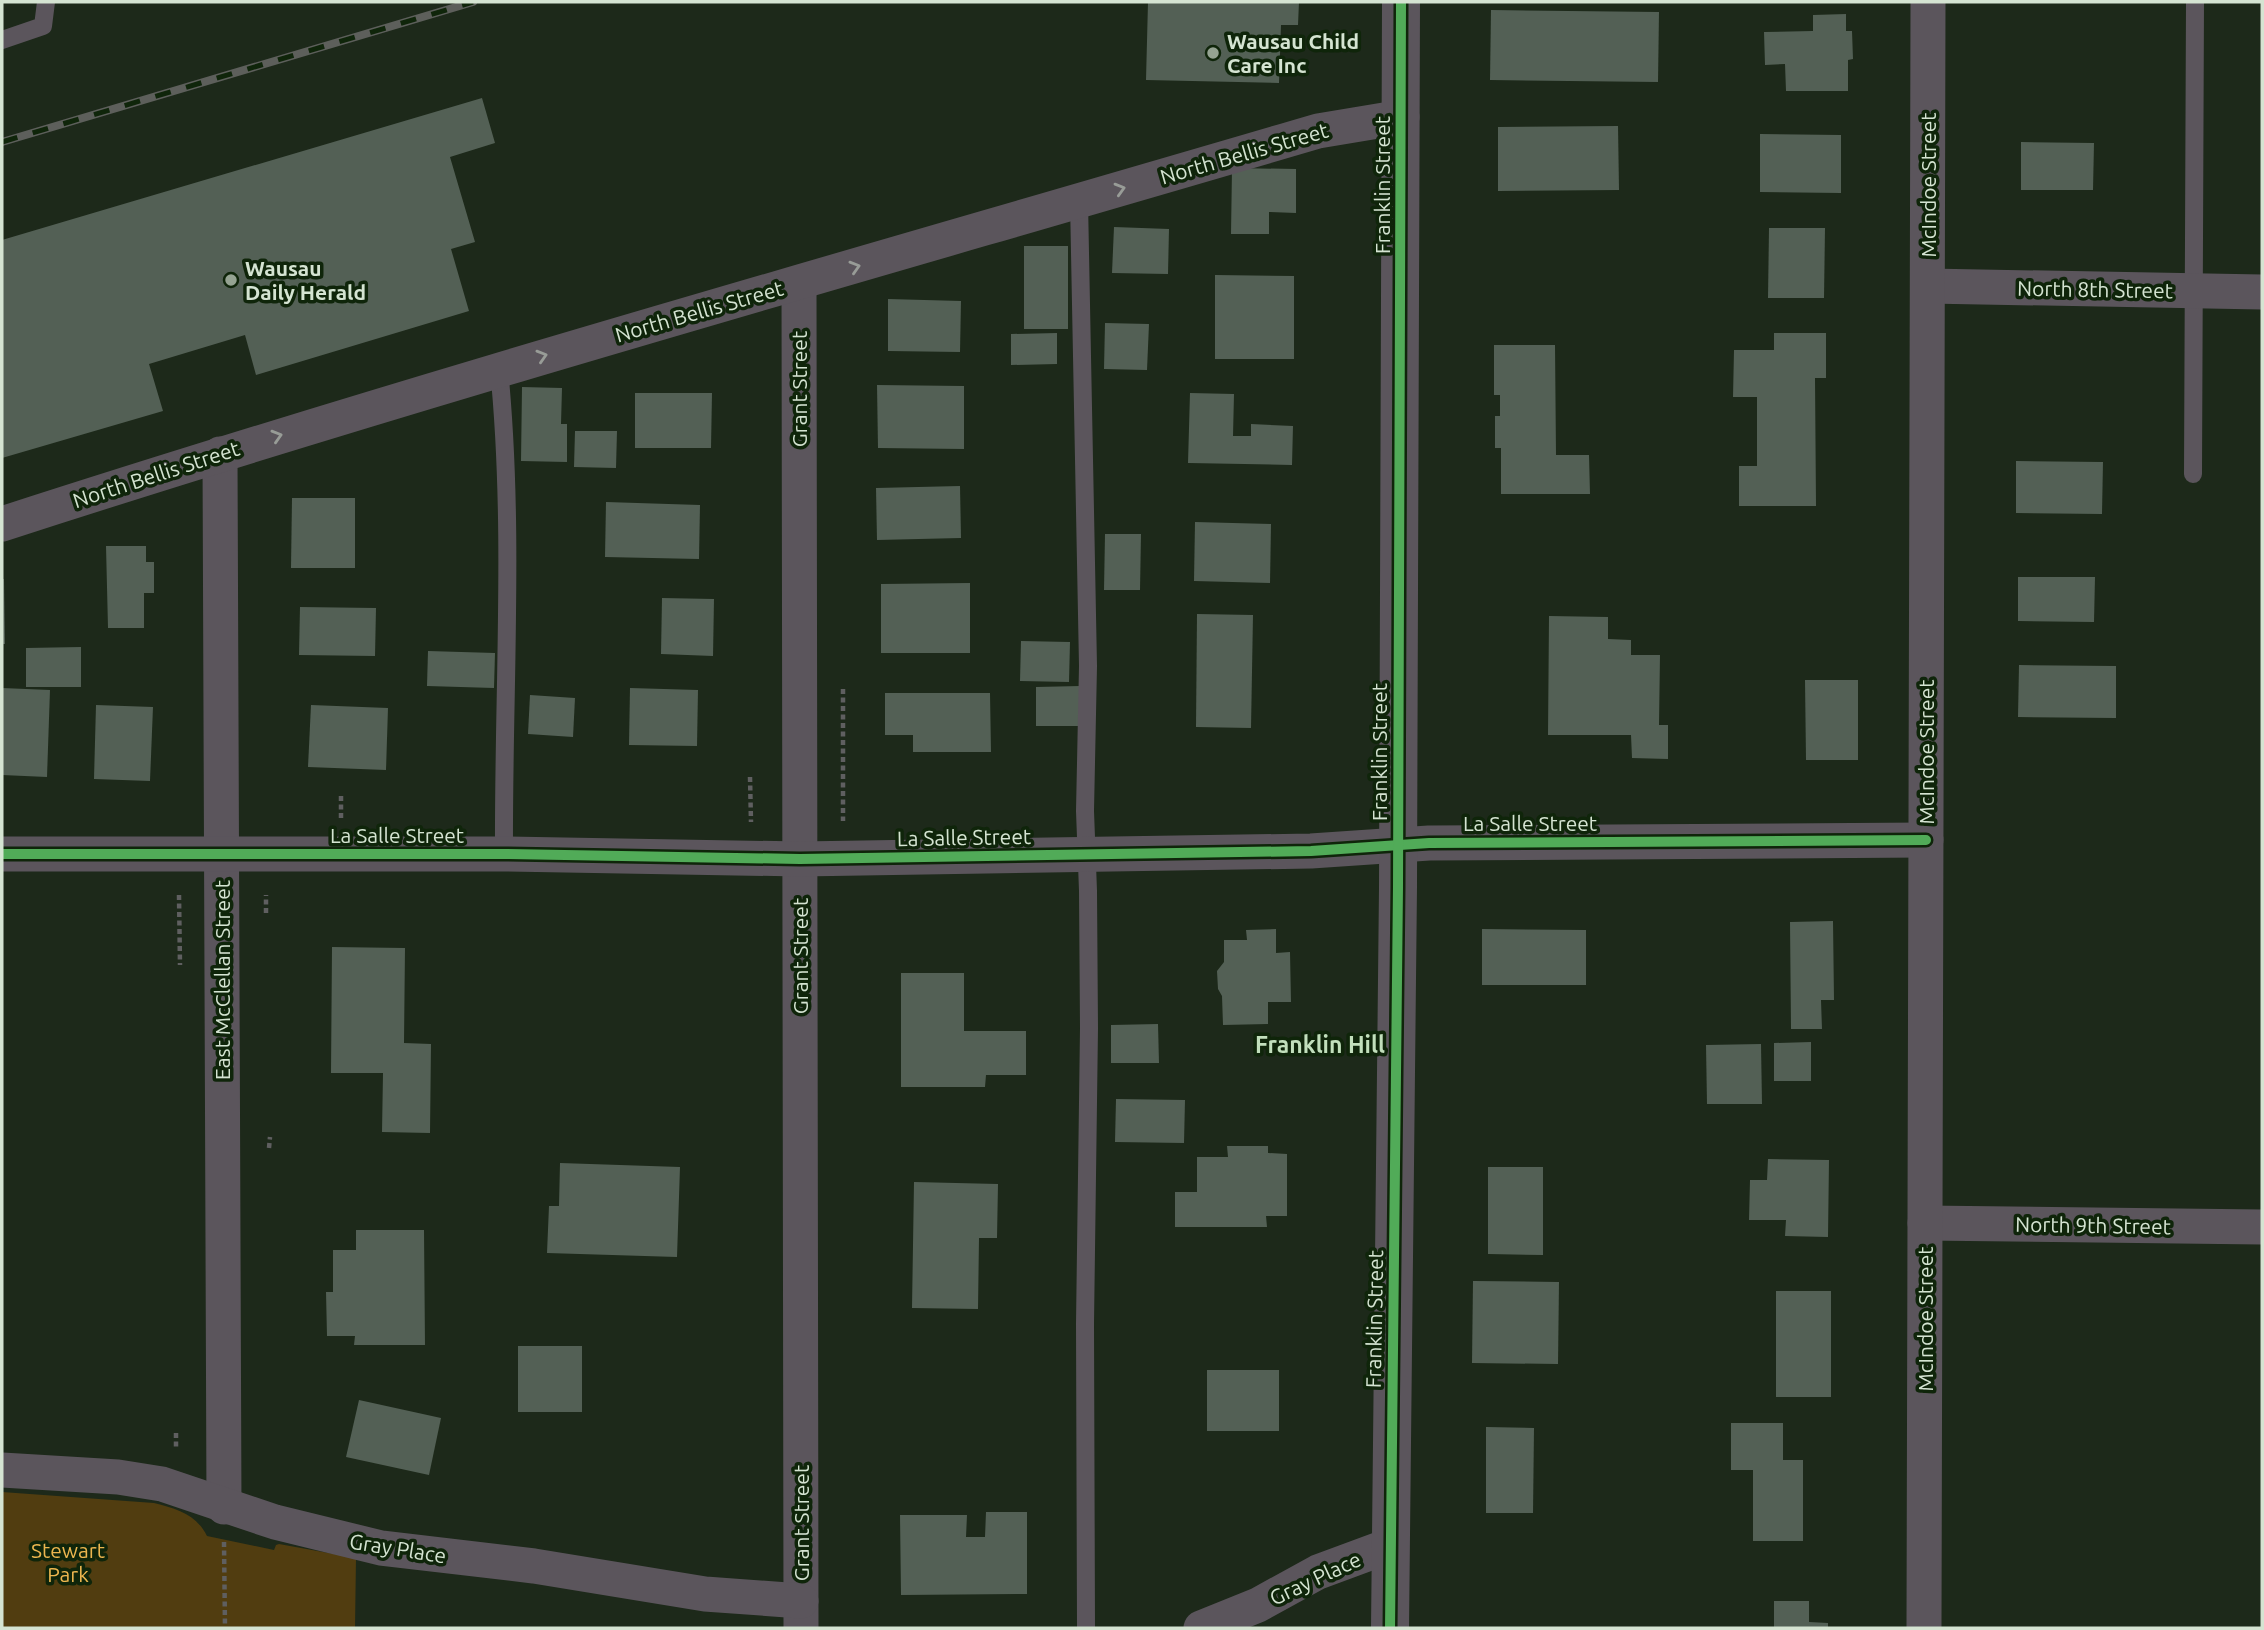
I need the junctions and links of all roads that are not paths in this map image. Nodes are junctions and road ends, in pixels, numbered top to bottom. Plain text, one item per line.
1 (46, 2) edge
2 (1401, 2) edge
3 (1928, 2) edge
4 (2195, 2) edge
5 (2, 40) edge
6 (1402, 117) junction
7 (1079, 201) junction
8 (799, 283) junction
9 (1928, 286) junction
10 (2194, 291) junction
11 (2262, 292) edge
12 (499, 369) junction
13 (220, 454) junction
14 (2193, 474) dead end
15 (2, 524) edge
16 (1926, 840) junction
17 (1398, 847) junction
18 (2, 854) edge
19 (221, 854) junction
20 (503, 854) junction
21 (1086, 855) junction
22 (800, 859) junction
23 (1925, 1223) junction
24 (2262, 1227) edge
25 (2, 1470) edge
26 (224, 1523) junction
27 (1391, 1545) junction
28 (801, 1615) edge
29 (1086, 1628) edge
30 (1200, 1628) edge
31 (1390, 1628) edge
32 (1924, 1628) edge

1 - 5 lane
2 - 6 street, Franklin Street
3 - 9 street, McIndoe Street
4 - 10 lane
7 -> 6 street, North Bellis Street
6 - 17 street, Franklin Street
8 -> 7 street, North Bellis Street
7 - 21 lane
12 -> 8 street, North Bellis Street
8 - 22 street, Grant Street
9 - 10 street, North 8th Street
9 - 16 street, McIndoe Street
10 - 11 street, North 8th Street
10 - 14 lane
13 -> 12 street, North Bellis Street
12 - 20 lane
13 - 15 street, North Bellis Street
13 - 19 street, East McClellan Street
16 - 17 street, La Salle Street
16 - 23 street, McIndoe Street
17 - 21 street, La Salle Street
17 - 27 street, Franklin Street
18 - 19 street, La Salle Street
19 - 20 street, La Salle Street
19 - 26 street, East McClellan Street
20 - 22 street, La Salle Street
21 - 22 street, La Salle Street
21 - 29 lane
22 - 28 street, Grant Street
23 - 24 street, North 9th Street
23 - 32 street, McIndoe Street
25 - 26 street, Gray Place
26 - 28 street, Gray Place
27 - 30 street, Gray Place
27 - 31 street, Franklin Street

